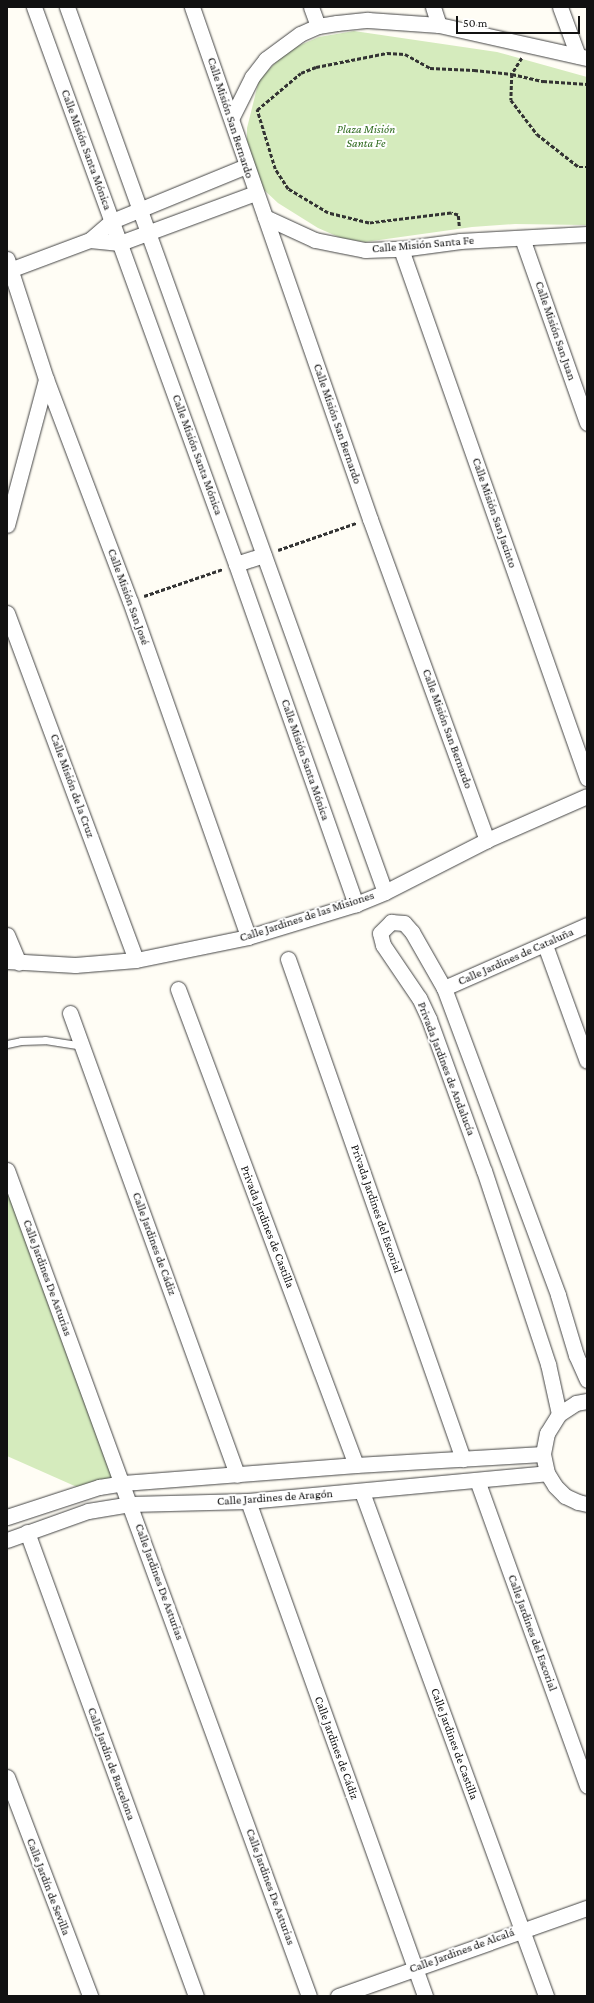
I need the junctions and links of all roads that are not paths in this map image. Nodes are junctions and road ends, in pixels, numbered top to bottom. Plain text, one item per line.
1 (34, 7) edge
2 (67, 7) edge
3 (192, 7) edge
4 (311, 7) edge
5 (433, 7) edge
6 (560, 7) edge
7 (439, 25) junction
8 (318, 26) junction
9 (582, 57) edge
10 (232, 118) junction
11 (246, 166) junction
12 (255, 193) junction
13 (138, 210) junction
14 (265, 217) junction
15 (112, 221) junction
16 (587, 234) edge
17 (148, 235) junction
18 (522, 238) junction
19 (90, 240) junction
20 (120, 243) junction
21 (401, 249) junction
22 (8, 266) edge
23 (46, 379) junction
24 (587, 423) edge
25 (7, 524) edge
26 (264, 555) junction
27 (236, 564) junction
28 (7, 613) edge
29 (587, 778) edge
30 (587, 796) edge
31 (487, 840) junction
32 (384, 892) junction
33 (356, 904) junction
34 (587, 925) edge
35 (7, 935) edge
36 (248, 937) junction
37 (545, 945) junction
38 (288, 959) dead end
39 (136, 960) junction
40 (13, 962) edge
41 (444, 988) junction
42 (178, 989) dead end
43 (70, 1013) dead end
44 (7, 1044) edge
45 (83, 1046) junction
46 (587, 1061) edge
47 (7, 1170) edge
48 (587, 1380) edge
49 (587, 1401) edge
50 (559, 1414) junction
51 (543, 1454) junction
52 (463, 1459) junction
53 (356, 1465) junction
54 (548, 1473) junction
55 (237, 1475) junction
56 (477, 1480) junction
57 (123, 1483) junction
58 (362, 1492) junction
59 (248, 1501) junction
60 (131, 1504) junction
61 (587, 1504) edge
62 (7, 1517) edge
63 (27, 1532) junction
64 (7, 1540) edge
65 (7, 1777) edge
66 (587, 1786) edge
67 (587, 1908) edge
68 (522, 1929) junction
69 (415, 1968) junction
70 (90, 1996) edge
71 (196, 1996) edge
72 (309, 1996) edge
73 (338, 1996) edge
74 (425, 1996) edge
75 (546, 1996) edge

1 - 15 street, Calle Misión Santa Mónica
2 - 13 street
3 - 10 street, Calle Misión San Bernardo
4 - 8 street
5 - 7 street
6 - 9 street
7 - 8 street
7 - 9 street
8 - 10 street
10 - 11 street, Calle Misión San Bernardo
11 - 12 street, Calle Misión San Bernardo
11 - 13 street
12 - 14 street, Calle Misión San Bernardo
12 - 17 street
13 - 15 street
13 - 17 street
14 - 21 street, Calle Misión Santa Fe
14 - 31 street, Calle Misión San Bernardo
15 - 19 street
15 - 20 street, Calle Misión Santa Mónica
16 - 18 street, Calle Misión Santa Fe
17 - 20 street
17 - 26 street
18 - 21 street, Calle Misión Santa Fe
18 - 24 street, Calle Misión San Juan
19 - 20 street
19 - 22 street
20 - 27 street, Calle Misión Santa Mónica
21 - 29 street, Calle Misión San Jacinto
22 - 23 street, Calle Misión San José
23 - 25 street
23 - 36 street, Calle Misión San José
26 - 27 street
26 - 32 street
27 - 33 street, Calle Misión Santa Mónica
28 - 39 street, Calle Misión de la Cruz
30 - 31 street, Calle Jardines de las Misiones
31 - 32 street, Calle Jardines de las Misiones
32 - 33 street, Calle Jardines de las Misiones
33 - 36 street, Calle Jardines de las Misiones
34 - 37 street, Calle Jardines de Cataluña
35 - 40 street
36 - 39 street, Calle Jardines de las Misiones
37 - 41 street, Calle Jardines de Cataluña
37 - 46 street
38 - 52 street, Privada Jardines del Escorial
39 - 40 street, Calle Jardines de las Misiones
41 - 48 street, Privada Jardines de Andalucía
41 - 50 street, Privada Jardines de Andalucía
42 - 53 street, Privada Jardines de Castilla
43 - 45 street, Calle Jardines de Cádiz
44 - 45 lane
45 - 55 street, Calle Jardines de Cádiz
47 - 57 street, Calle Jardines De Asturias
49 - 50 street
50 - 51 street
51 - 52 street
51 - 54 street
52 - 53 street
53 - 55 street
54 - 56 street, Calle Jardines de Aragón
54 - 61 street
55 - 57 street
56 - 58 street, Calle Jardines de Aragón
56 - 66 street, Calle Jardines del Escorial
57 - 60 street, Calle Jardines De Asturias
57 - 62 street
58 - 59 street, Calle Jardines de Aragón
58 - 68 street, Calle Jardines de Castilla
59 - 60 street, Calle Jardines de Aragón
59 - 69 street, Calle Jardines de Cádiz
60 - 63 street, Calle Jardines de Aragón
60 - 72 street, Calle Jardines De Asturias
63 - 64 street, Calle Jardines de Aragón
63 - 71 street, Calle Jardín de Barcelona
65 - 70 street, Calle Jardín de Sevilla
67 - 68 street, Calle Jardines de Alcalá
68 - 69 street, Calle Jardines de Alcalá
68 - 75 street, Calle Jardines de Castilla
69 - 73 street, Calle Jardines de Alcalá
69 - 74 street, Calle Jardines de Cádiz

